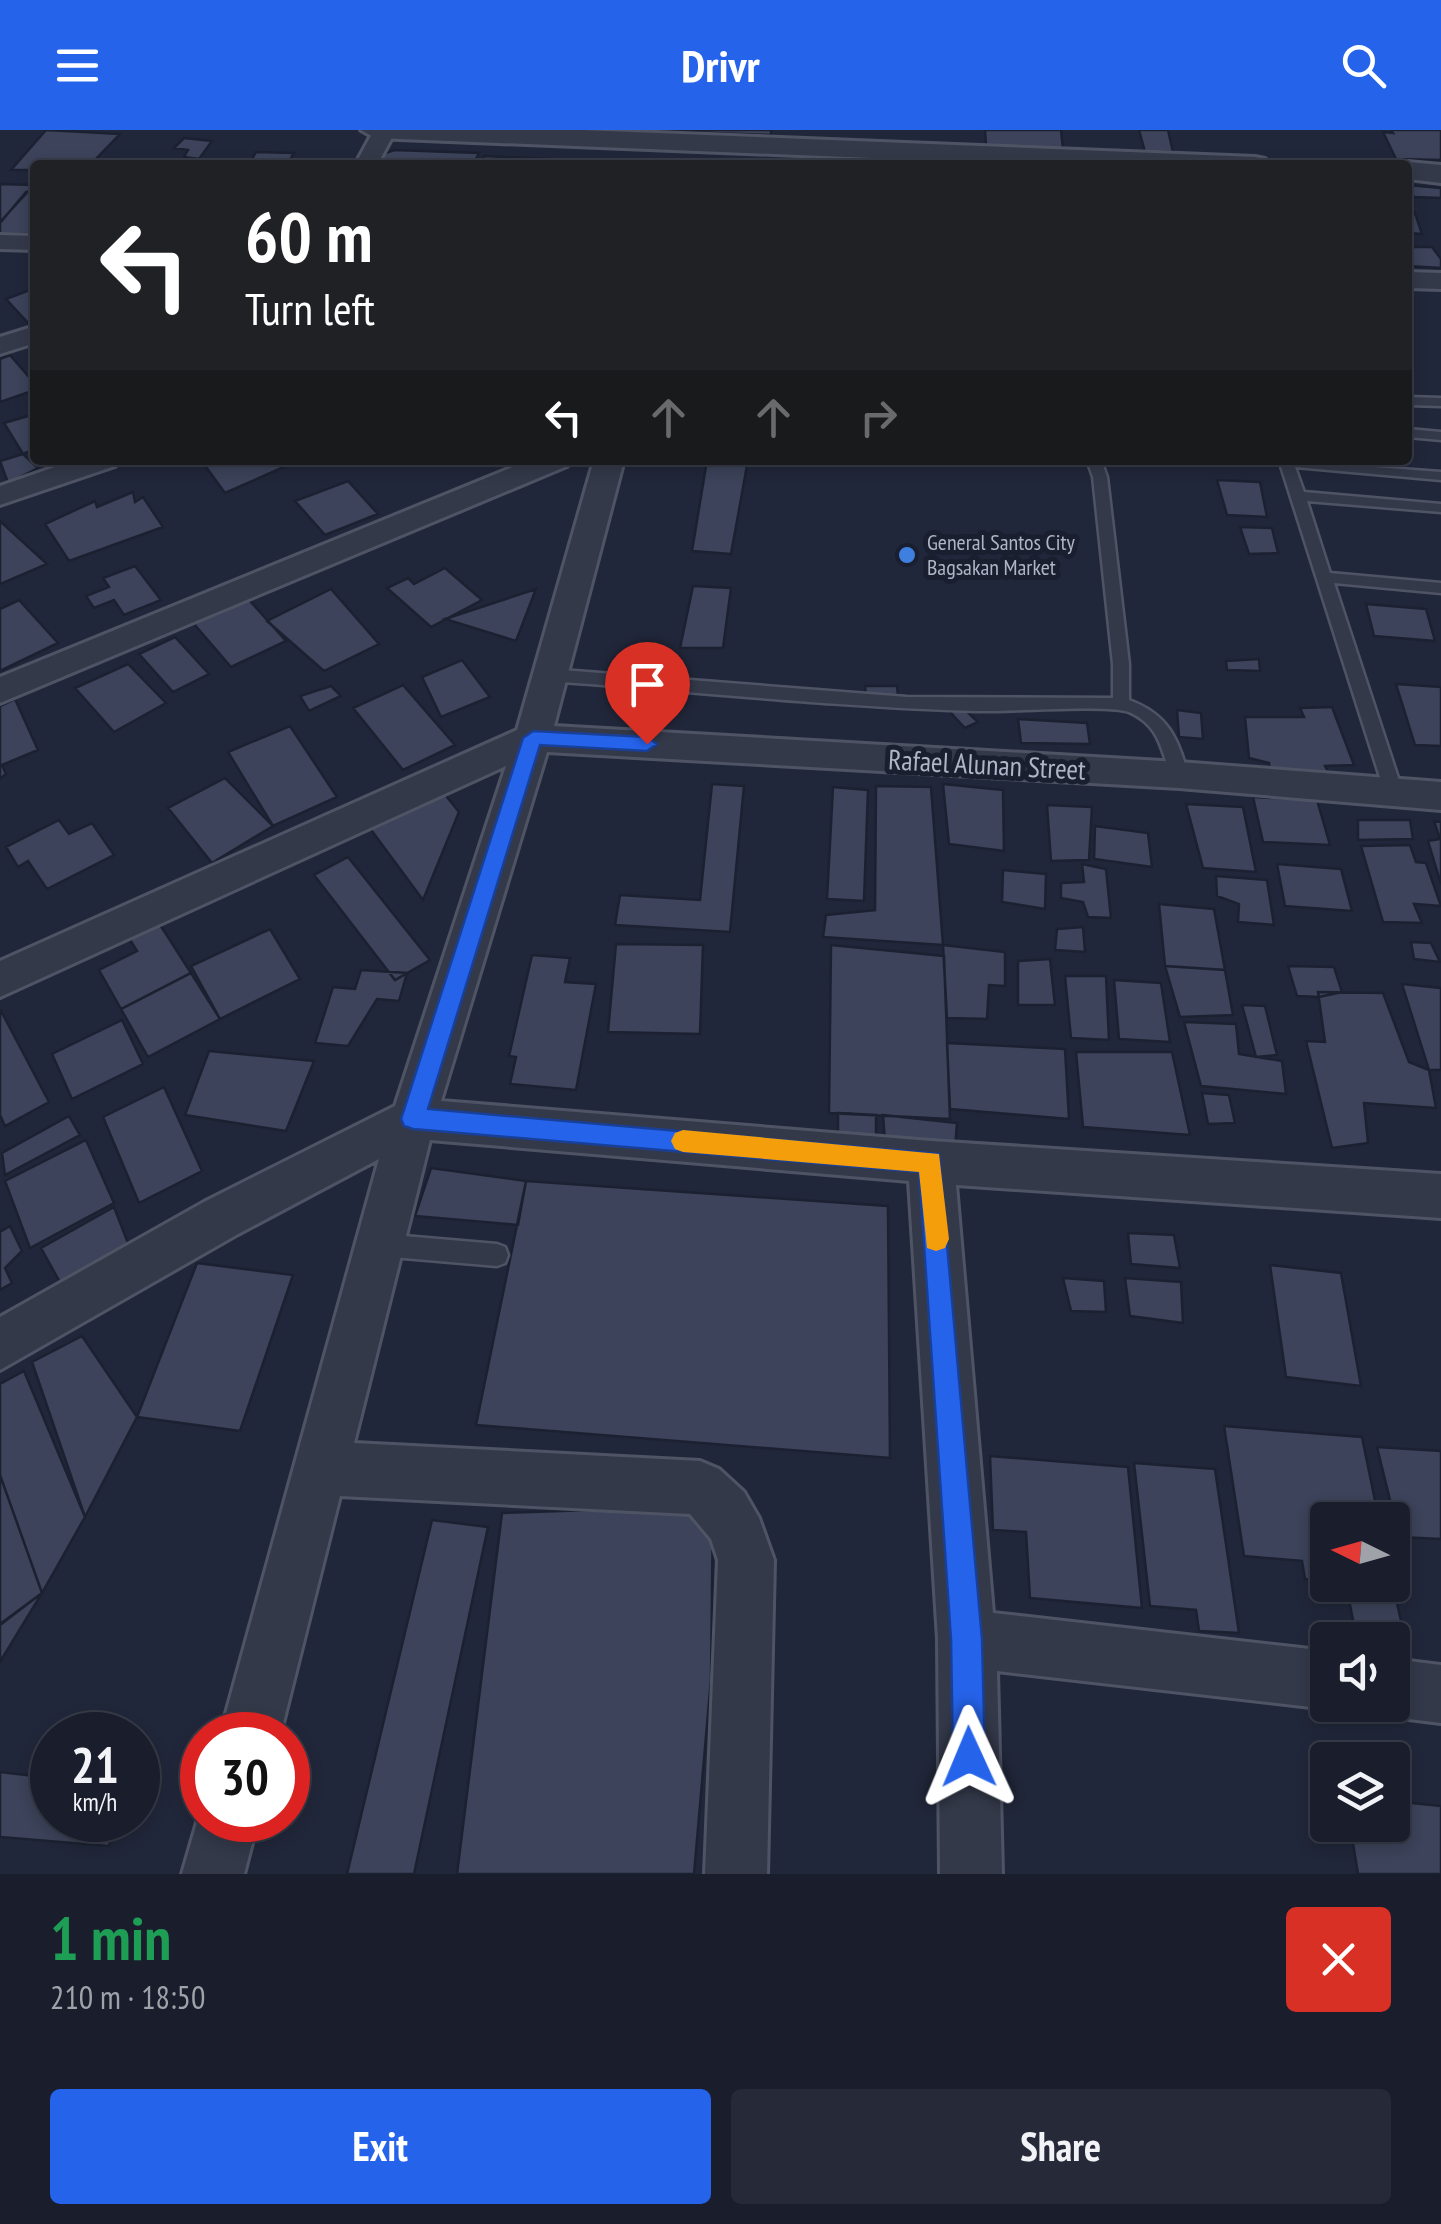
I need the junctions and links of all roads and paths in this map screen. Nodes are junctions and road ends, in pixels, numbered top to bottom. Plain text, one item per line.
1 (375, 130) edge
2 (385, 130) edge
3 (369, 160) edge
4 (1131, 160) edge
5 (1412, 171) edge
6 (1441, 174) edge
7 (0, 242) edge
8 (30, 244) edge
9 (1412, 280) edge
10 (1441, 281) edge
11 (30, 336) edge
12 (0, 346) edge
13 (1412, 401) edge
14 (1441, 402) edge
15 (1412, 433) edge
16 (1441, 436) edge
17 (90, 465) edge
18 (544, 465) edge
19 (609, 465) edge
20 (1095, 465) edge
21 (1288, 465) edge
22 (1328, 465) edge
23 (1441, 476) edge
24 (0, 496) edge
25 (1298, 496) junction
26 (1441, 508) edge
27 (1322, 577) junction
28 (1441, 588) edge
29 (549, 674) junction
30 (0, 691) edge
31 (1121, 703) junction
32 (533, 738) junction
33 (1179, 775) junction
34 (1394, 793) junction
35 (1441, 796) edge
36 (0, 980) edge
37 (413, 1119) junction
38 (930, 1162) junction
39 (1441, 1196) edge
40 (380, 1245) junction
41 (497, 1255) dead end
42 (0, 1345) edge
43 (321, 1468) junction
44 (967, 1639) junction
45 (1310, 1678) edge
46 (1410, 1690) edge
47 (1441, 1694) edge
48 (256, 1712) edge
49 (221, 1842) edge
50 (213, 1874) edge
51 (736, 1874) edge
52 (971, 1874) edge

1 - 2 street
2 - 3 street
2 - 4 street
5 - 6 street
7 - 8 street
9 - 10 street
11 - 12 street
13 - 14 lane
15 - 16 lane
17 - 24 street
18 - 30 street
19 - 29 street
20 - 31 lane
21 - 25 lane
22 - 23 lane
25 - 26 lane
25 - 27 lane
27 - 28 lane
27 - 34 lane
29 - 31 lane
29 - 32 street
31 - 33 lane
32 - 33 street, Rafael Alunan Street
32 - 36 street
32 - 37 street
33 - 34 street, Rafael Alunan Street
34 - 35 street, Rafael Alunan Street
37 - 38 street
37 - 40 street
37 - 42 street
38 - 39 street
38 - 44 street
40 - 41 lane
40 - 43 street
43 - 48 street
43 - 51 street
44 - 45 street
44 - 52 street
46 - 47 street
49 - 50 street

